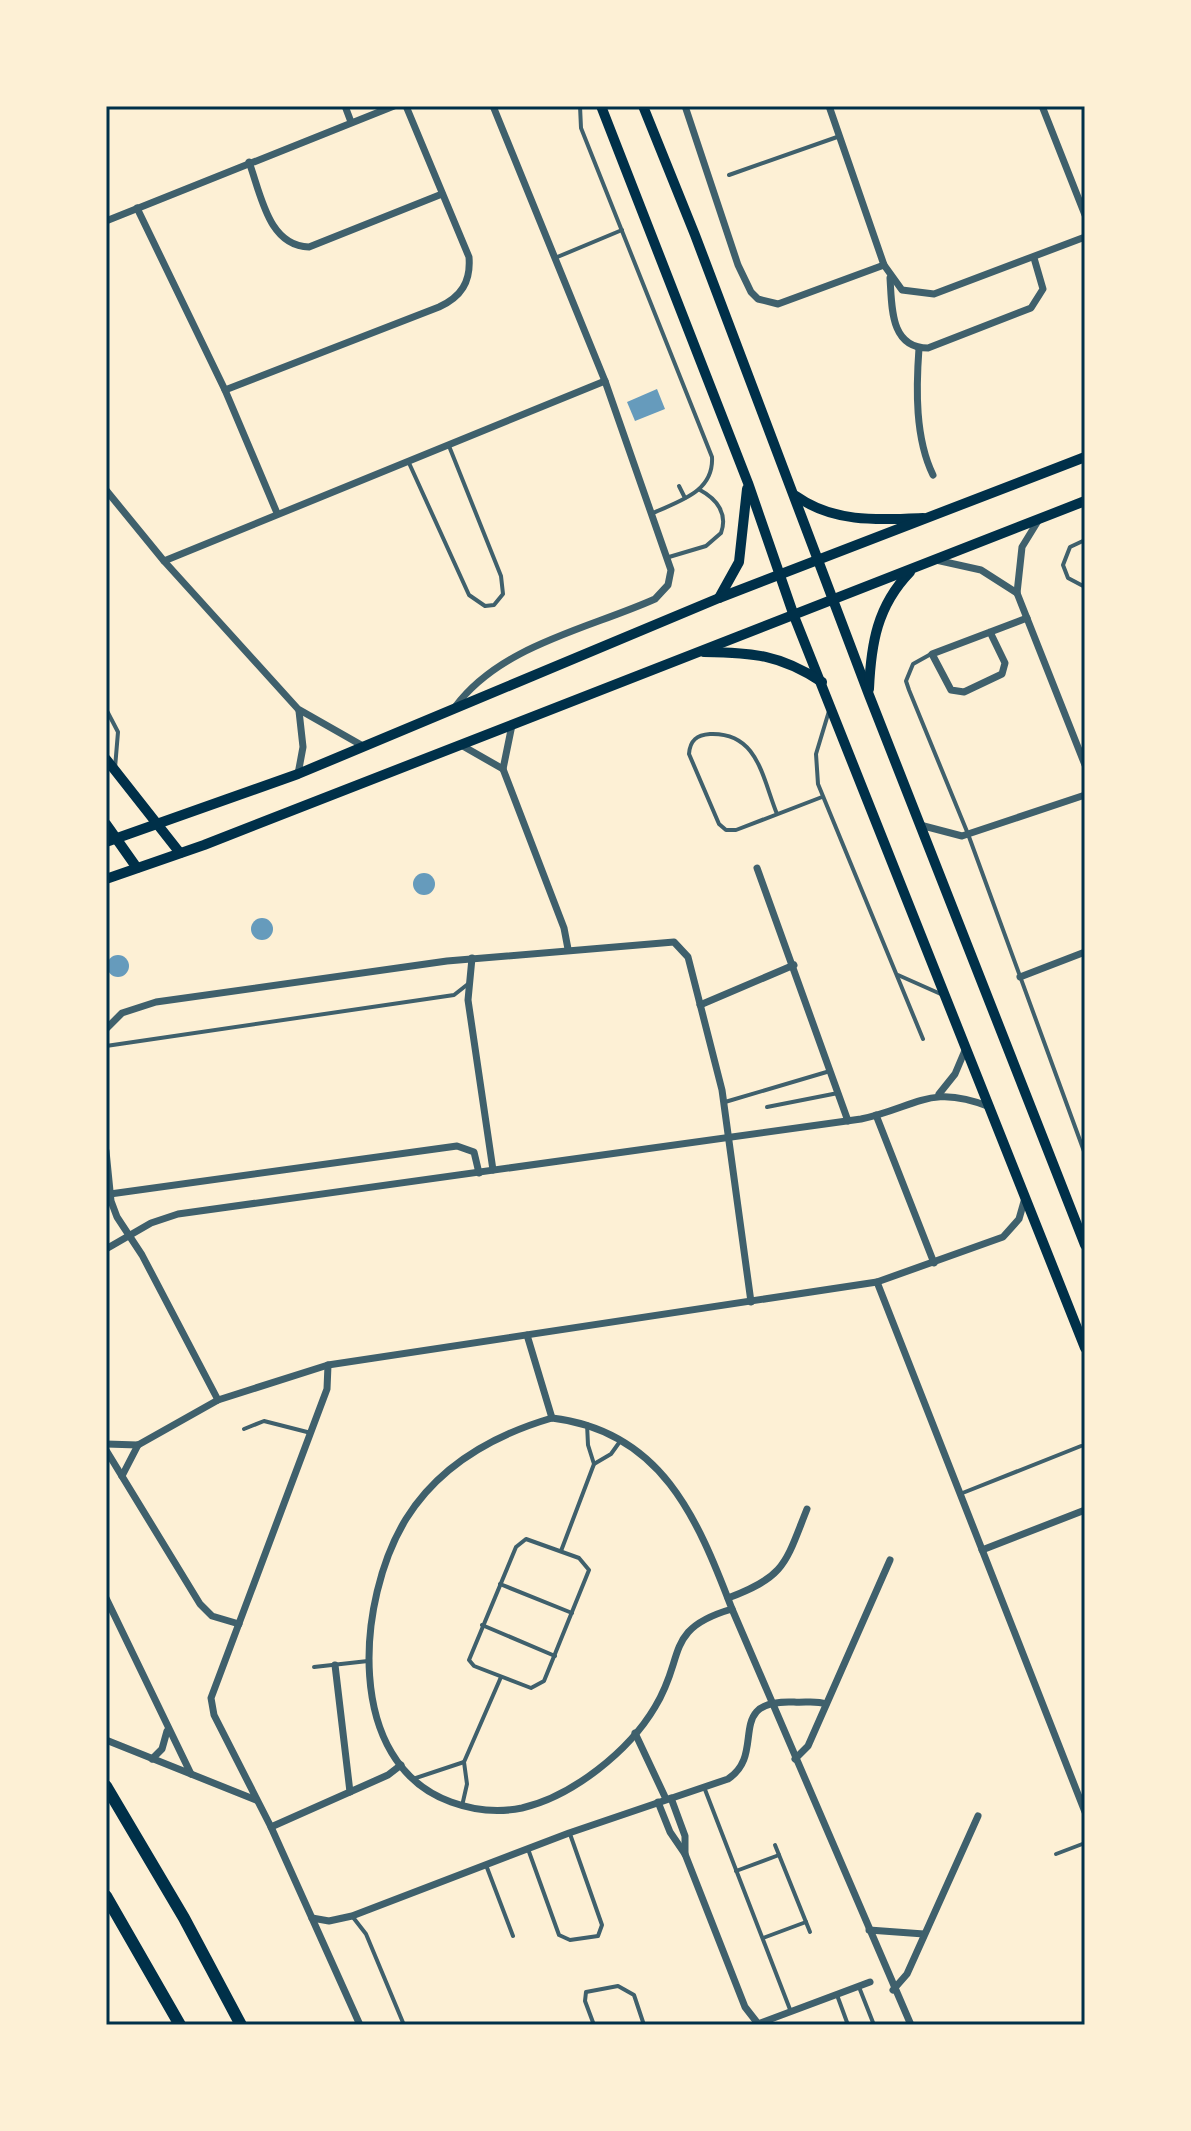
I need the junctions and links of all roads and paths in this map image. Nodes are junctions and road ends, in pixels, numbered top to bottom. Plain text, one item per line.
1 (345, 106) edge
2 (394, 106) edge
3 (406, 106) edge
4 (493, 106) edge
5 (580, 106) edge
6 (601, 106) edge
7 (643, 106) edge
8 (685, 106) edge
9 (829, 106) edge
10 (1042, 106) edge
11 (351, 122) junction
12 (840, 136) junction
13 (249, 162) junction
14 (729, 175) dead end
15 (442, 194) junction
16 (137, 208) junction
17 (1085, 215) edge
18 (106, 221) edge
19 (622, 230) junction
20 (1085, 237) edge
21 (555, 258) junction
22 (1034, 258) junction
23 (884, 265) junction
24 (890, 278) junction
25 (919, 348) junction
26 (605, 381) junction
27 (225, 390) junction
28 (448, 444) junction
29 (1085, 457) edge
30 (408, 460) junction
31 (933, 475) dead end
32 (748, 483) junction
33 (679, 486) dead end
34 (106, 490) edge
35 (700, 490) junction
36 (795, 495) junction
37 (685, 498) junction
38 (1085, 501) edge
39 (277, 513) junction
40 (653, 513) junction
41 (933, 518) junction
42 (1039, 519) junction
43 (1085, 540) edge
44 (669, 557) junction
45 (935, 559) junction
46 (164, 561) junction
47 (819, 562) junction
48 (915, 567) junction
49 (780, 575) junction
50 (1085, 587) edge
51 (1017, 593) junction
52 (719, 598) junction
53 (834, 599) junction
54 (794, 616) junction
55 (1027, 618) junction
56 (990, 632) junction
57 (698, 652) junction
58 (932, 654) junction
59 (822, 682) junction
60 (869, 695) junction
61 (831, 705) junction
62 (106, 709) edge
63 (298, 709) junction
64 (451, 712) junction
65 (512, 725) junction
66 (461, 745) junction
67 (363, 746) junction
68 (1082, 750) edge
69 (106, 759) edge
70 (1085, 765) edge
71 (503, 769) junction
72 (115, 770) junction
73 (298, 774) junction
74 (1085, 795) edge
75 (823, 797) junction
76 (777, 814) junction
77 (106, 824) edge
78 (157, 824) junction
79 (920, 825) junction
80 (968, 834) junction
81 (111, 840) edge
82 (180, 853) junction
83 (137, 868) junction
84 (757, 868) dead end
85 (106, 879) edge
86 (568, 949) junction
87 (1085, 952) edge
88 (472, 958) junction
89 (794, 965) junction
90 (898, 975) junction
91 (1020, 977) junction
92 (469, 983) junction
93 (947, 997) junction
94 (700, 1005) junction
95 (106, 1029) edge
96 (923, 1039) dead end
97 (967, 1045) junction
98 (106, 1046) edge
99 (830, 1071) junction
100 (838, 1093) junction
101 (939, 1094) junction
102 (724, 1102) junction
103 (767, 1107) dead end
104 (990, 1107) junction
105 (876, 1115) junction
106 (848, 1121) junction
107 (729, 1139) junction
108 (106, 1151) edge
109 (1085, 1154) edge
110 (493, 1170) junction
111 (479, 1173) junction
112 (110, 1194) junction
113 (1026, 1198) junction
114 (130, 1236) junction
115 (1085, 1245) edge
116 (106, 1249) edge
117 (934, 1263) junction
118 (877, 1282) junction
119 (751, 1302) junction
120 (527, 1335) junction
121 (1085, 1348) edge
122 (328, 1365) junction
123 (218, 1400) junction
124 (552, 1418) junction
125 (587, 1424) junction
126 (244, 1429) dead end
127 (311, 1433) junction
128 (622, 1438) junction
129 (138, 1445) junction
130 (1081, 1446) dead end
131 (106, 1447) edge
132 (594, 1464) junction
133 (122, 1476) junction
134 (960, 1494) junction
135 (807, 1509) dead end
136 (1085, 1510) edge
137 (982, 1550) junction
138 (561, 1551) junction
139 (890, 1560) dead end
140 (500, 1584) junction
141 (106, 1598) edge
142 (728, 1598) junction
143 (732, 1609) junction
144 (573, 1613) junction
145 (239, 1624) junction
146 (482, 1625) junction
147 (555, 1656) junction
148 (368, 1661) junction
149 (335, 1665) junction
150 (314, 1667) dead end
151 (501, 1677) junction
152 (771, 1701) junction
153 (826, 1704) junction
154 (167, 1729) junction
155 (635, 1733) junction
156 (106, 1740) edge
157 (152, 1759) junction
158 (795, 1759) junction
159 (464, 1762) junction
160 (401, 1765) junction
161 (191, 1774) junction
162 (413, 1779) junction
163 (106, 1786) edge
164 (704, 1787) junction
165 (350, 1792) junction
166 (256, 1800) junction
167 (665, 1800) junction
168 (462, 1806) junction
169 (1085, 1812) edge
170 (978, 1816) dead end
171 (271, 1827) junction
172 (569, 1833) junction
173 (1085, 1843) edge
174 (775, 1845) dead end
175 (528, 1849) junction
176 (685, 1854) junction
177 (1056, 1854) dead end
178 (779, 1855) junction
179 (486, 1865) junction
180 (736, 1871) junction
181 (106, 1896) edge
182 (352, 1916) junction
183 (312, 1918) junction
184 (806, 1922) junction
185 (869, 1930) junction
186 (810, 1932) dead end
187 (924, 1934) junction
188 (513, 1936) dead end
189 (762, 1938) junction
190 (870, 1982) dead end
191 (859, 1987) junction
192 (893, 1990) junction
193 (837, 1995) junction
194 (791, 2012) junction
195 (180, 2025) edge
196 (241, 2025) edge
197 (360, 2025) edge
198 (404, 2025) edge
199 (594, 2025) edge
200 (644, 2025) edge
201 (757, 2025) edge
202 (848, 2025) edge
203 (874, 2025) edge
204 (911, 2025) edge

1 - 11 street
2 - 11 street
3 - 15 street
4 - 21 street
5 - 19 lane
6 - 32 main road
7 - 36 main road
8 - 23 street
9 - 12 street
10 - 17 street
11 - 13 street
12 - 14 lane
12 - 23 street
13 - 15 street
13 - 16 street
15 - 27 street
16 - 18 street
16 - 27 street
19 - 21 lane
19 - 35 lane
20 - 22 street
21 - 26 street
22 - 24 street
22 - 25 street
23 - 24 street
24 - 25 street
25 - 31 street
26 - 28 street
26 - 40 street
27 - 39 street
28 - 30 street
28 - 30 lane
29 - 41 main road
30 - 39 street
32 - 49 main road
32 - 52 main road
33 - 37 lane
34 - 46 street
35 - 37 lane
35 - 44 lane
36 - 41 main road
36 - 47 main road
37 - 40 lane
38 - 42 main road
39 - 46 street
40 - 44 street
41 - 47 main road
42 - 45 main road
42 - 51 street
43 - 50 lane
44 - 64 street
45 - 48 main road
45 - 51 street
46 - 63 street
47 - 49 main road
47 - 53 main road
48 - 53 main road
48 - 60 main road
49 - 52 main road
49 - 54 main road
51 - 55 street
52 - 64 main road
53 - 54 main road
53 - 60 main road
54 - 57 main road
54 - 59 main road
55 - 56 street
55 - 68 street
56 - 58 street
56 - 58 street
57 - 59 main road
57 - 65 main road
58 - 80 lane
59 - 61 main road
60 - 79 main road
61 - 75 lane
61 - 93 main road
62 - 72 lane
63 - 67 street
63 - 73 street
64 - 67 main road
65 - 66 main road
65 - 71 street
66 - 71 street
66 - 82 main road
67 - 73 main road
68 - 70 street
69 - 72 main road
71 - 86 street
72 - 78 main road
73 - 78 main road
74 - 80 street
75 - 76 lane
75 - 90 lane
76 - 76 lane
77 - 81 main road
78 - 81 main road
78 - 82 main road
79 - 80 street
79 - 115 main road
80 - 91 lane
81 - 83 main road
82 - 83 main road
83 - 85 main road
84 - 89 street
86 - 88 street
86 - 94 street
87 - 91 street
88 - 92 street
88 - 95 street
89 - 94 street
89 - 99 street
90 - 93 lane
90 - 96 lane
91 - 109 lane
92 - 98 lane
92 - 110 street
93 - 97 main road
94 - 102 street
97 - 101 street
97 - 104 main road
99 - 100 street
99 - 102 lane
100 - 103 lane
100 - 106 street
101 - 104 street
101 - 105 street
102 - 107 street
104 - 113 main road
105 - 106 street
105 - 117 street
106 - 107 street
107 - 110 street
107 - 119 street
108 - 112 street
110 - 111 street
111 - 112 street
111 - 114 street
112 - 114 street
113 - 117 street
113 - 121 main road
114 - 116 street
114 - 123 street
117 - 118 street
118 - 119 street
118 - 134 street
119 - 120 street
120 - 122 street
120 - 124 street
122 - 123 street
122 - 127 street
123 - 129 street
124 - 125 street
124 - 148 street
125 - 128 street
125 - 132 lane
126 - 127 lane
127 - 145 street
128 - 132 lane
128 - 142 street
129 - 131 street
129 - 133 street
130 - 134 lane
131 - 133 street
132 - 138 lane
133 - 145 street
134 - 137 street
135 - 142 street
136 - 137 street
137 - 169 street
138 - 140 lane
138 - 144 lane
139 - 153 street
140 - 144 lane
140 - 146 lane
141 - 154 street
142 - 143 street
143 - 152 street
143 - 155 street
144 - 147 lane
145 - 166 street
146 - 147 lane
146 - 151 lane
147 - 151 lane
148 - 149 lane
148 - 160 street
149 - 150 lane
149 - 165 street
151 - 159 lane
152 - 153 street
152 - 158 street
152 - 164 street
153 - 158 street
154 - 157 street
154 - 161 street
155 - 167 street
155 - 168 street
156 - 157 street
157 - 161 street
158 - 185 street
159 - 162 lane
159 - 168 lane
160 - 162 street
160 - 165 street
161 - 166 street
162 - 168 street
163 - 196 highway
164 - 167 street
164 - 180 lane
165 - 171 street
166 - 171 street
167 - 172 street
167 - 176 street
167 - 176 street
170 - 187 street
171 - 183 street
172 - 175 street
172 - 175 lane
173 - 177 lane
174 - 178 lane
175 - 179 street
176 - 201 street
178 - 180 lane
178 - 184 lane
179 - 182 street
179 - 188 lane
180 - 189 lane
181 - 195 highway
182 - 183 street
182 - 198 lane
183 - 197 street
184 - 186 lane
184 - 189 lane
185 - 187 street
185 - 192 street
187 - 192 street
189 - 194 lane
190 - 191 street
191 - 193 street
191 - 203 lane
192 - 204 street
193 - 194 street
193 - 202 lane
194 - 201 street
199 - 200 lane

